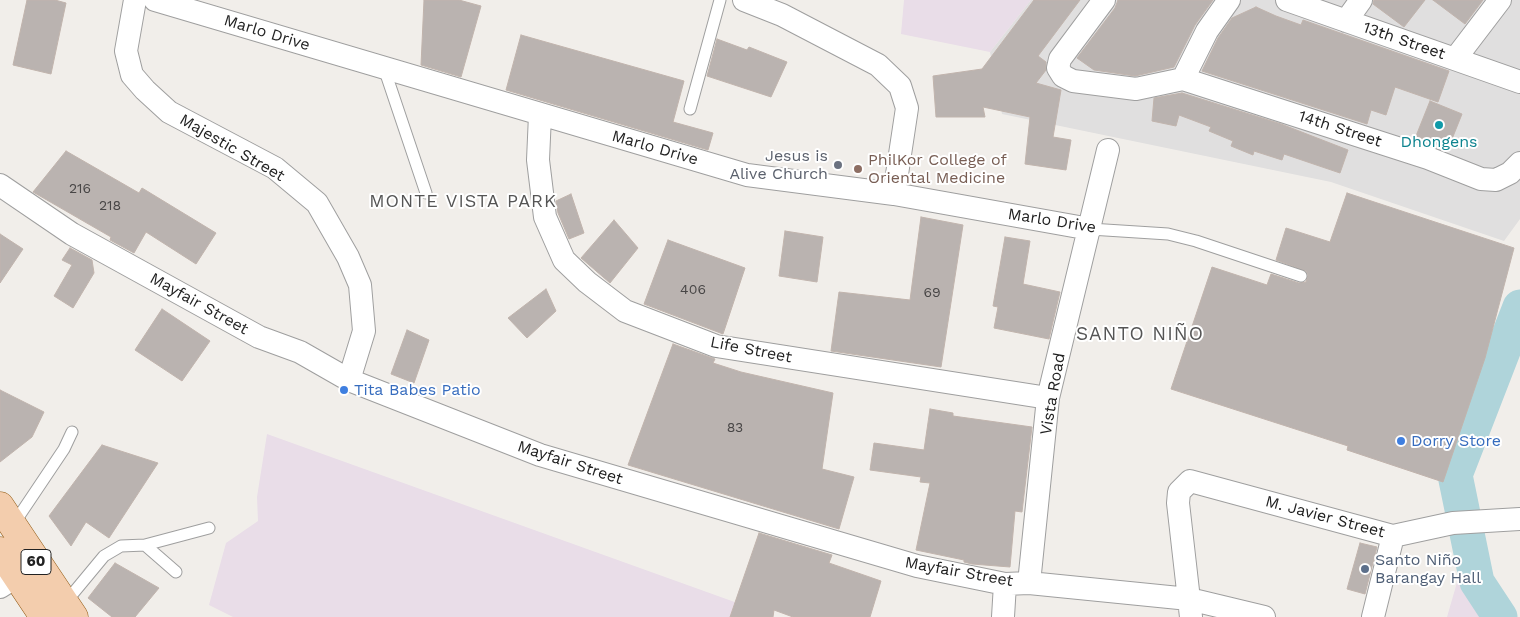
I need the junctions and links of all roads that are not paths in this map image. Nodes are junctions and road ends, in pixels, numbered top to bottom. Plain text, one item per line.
1 (135, 0) edge
2 (155, 0) edge
3 (720, 0) edge
4 (744, 0) edge
5 (1104, 0) edge
6 (1229, 0) edge
7 (1287, 0) edge
8 (1361, 0) edge
9 (1500, 0) edge
10 (1346, 21) junction
11 (1455, 59) junction
12 (384, 68) junction
13 (1183, 78) junction
14 (1520, 82) edge
15 (690, 109) dead end
16 (540, 115) junction
17 (1108, 150) dead end
18 (1520, 162) edge
19 (0, 185) edge
20 (426, 193) dead end
21 (894, 194) junction
22 (1090, 229) junction
23 (1301, 276) dead end
24 (349, 380) junction
25 (1048, 398) junction
26 (72, 432) dead end
27 (6, 515) edge
28 (1512, 519) edge
29 (209, 528) dead end
30 (1392, 536) junction
31 (145, 544) junction
32 (0, 551) edge
33 (176, 572) dead end
34 (18, 576) edge
35 (1029, 583) junction
36 (1005, 584) junction
37 (1190, 608) edge
38 (61, 612) edge
39 (1002, 617) edge
40 (1264, 617) edge
41 (1373, 617) edge

1 - 24 street, Majestic Street
2 - 12 street, Marlo Drive
3 - 15 lane
4 - 21 street
5 - 13 street
6 - 13 street
7 - 10 street, 13th Street
8 - 10 street
9 - 11 street
10 - 11 street, 13th Street
11 - 14 street, 13th Street
12 - 16 street, Marlo Drive
12 - 20 lane
13 - 18 street, 14th Street
16 - 21 street, Marlo Drive
16 - 25 street, Life Street
17 - 22 street, Vista Road
19 - 24 street, Mayfair Street
21 - 22 street, Marlo Drive
22 - 23 lane, Marlo Drive
22 - 25 street, Vista Road
24 - 36 street, Mayfair Street
25 - 35 street, Vista Road
26 - 27 lane
27 - 34 main road, 60
28 - 30 street, M. Javier Street
29 - 31 lane
30 - 37 street, M. Javier Street
30 - 41 street
31 - 33 lane
31 - 38 lane
32 - 34 main road, 60
34 - 38 main road, 60
35 - 36 street, Mayfair Street
35 - 37 street, Mayfair Street
36 - 39 street
37 - 40 street, Mayfair Street

